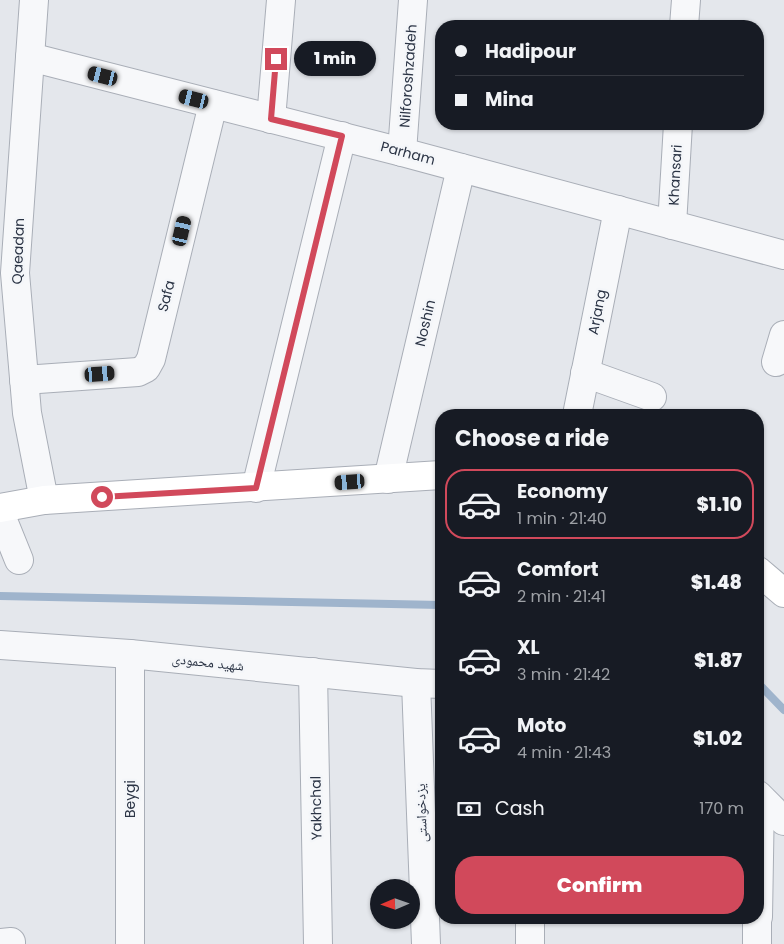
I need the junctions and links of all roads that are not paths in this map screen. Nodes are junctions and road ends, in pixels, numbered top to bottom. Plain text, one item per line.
1 (34, 0) edge
2 (281, 0) edge
3 (414, 0) edge
4 (686, 0) edge
5 (684, 20) edge
6 (30, 58) junction
7 (213, 104) junction
8 (271, 119) junction
9 (678, 130) edge
10 (342, 136) junction
11 (402, 152) junction
12 (461, 168) junction
13 (618, 210) junction
14 (672, 225) junction
15 (9, 241) edge
16 (784, 255) edge
17 (784, 335) edge
18 (776, 362) dead end
19 (585, 373) junction
20 (24, 380) junction
21 (652, 398) dead end
22 (578, 409) edge
23 (435, 475) edge
24 (388, 479) junction
25 (256, 488) junction
26 (44, 500) junction
27 (0, 508) edge
28 (0, 513) edge
29 (19, 560) dead end
30 (764, 576) edge
31 (784, 593) edge
32 (0, 645) edge
33 (130, 654) junction
34 (313, 672) junction
35 (429, 683) edge
36 (764, 801) edge
37 (784, 821) edge
38 (530, 924) edge
39 (758, 924) edge
40 (0, 943) edge
41 (11, 944) edge
42 (130, 944) edge
43 (318, 944) edge
44 (426, 944) edge
45 (530, 944) edge
46 (757, 944) edge

1 - 6 street, Qaeadan
2 - 8 street
3 - 11 street, Nilforoshzadeh
4 - 5 street
6 - 7 street, Parham
6 - 15 street, Qaeadan
7 - 8 street, Parham
7 - 20 street, Safa
8 - 10 street, Parham
9 - 14 street, Khansari
10 - 11 street, Parham
10 - 25 street
11 - 12 street, Parham
12 - 13 street, Parham
12 - 24 street, Noshin
13 - 14 street, Parham
13 - 19 street, Arjang
14 - 16 street, Parham
15 - 20 street, Qaeadan
17 - 18 street
19 - 21 street
19 - 22 street, Arjang
20 - 26 street, Qaeadan
23 - 24 street
24 - 25 street
25 - 26 street
26 - 27 street
28 - 29 street
30 - 31 street
32 - 33 street, شهید محمودی
33 - 34 street, شهید محمودی
33 - 42 street, Beygi
34 - 35 street, شهید محمودی
34 - 43 street, Yakhchal
35 - 44 street, یزدخواستی
36 - 37 street
38 - 45 street
39 - 46 street
40 - 41 street

